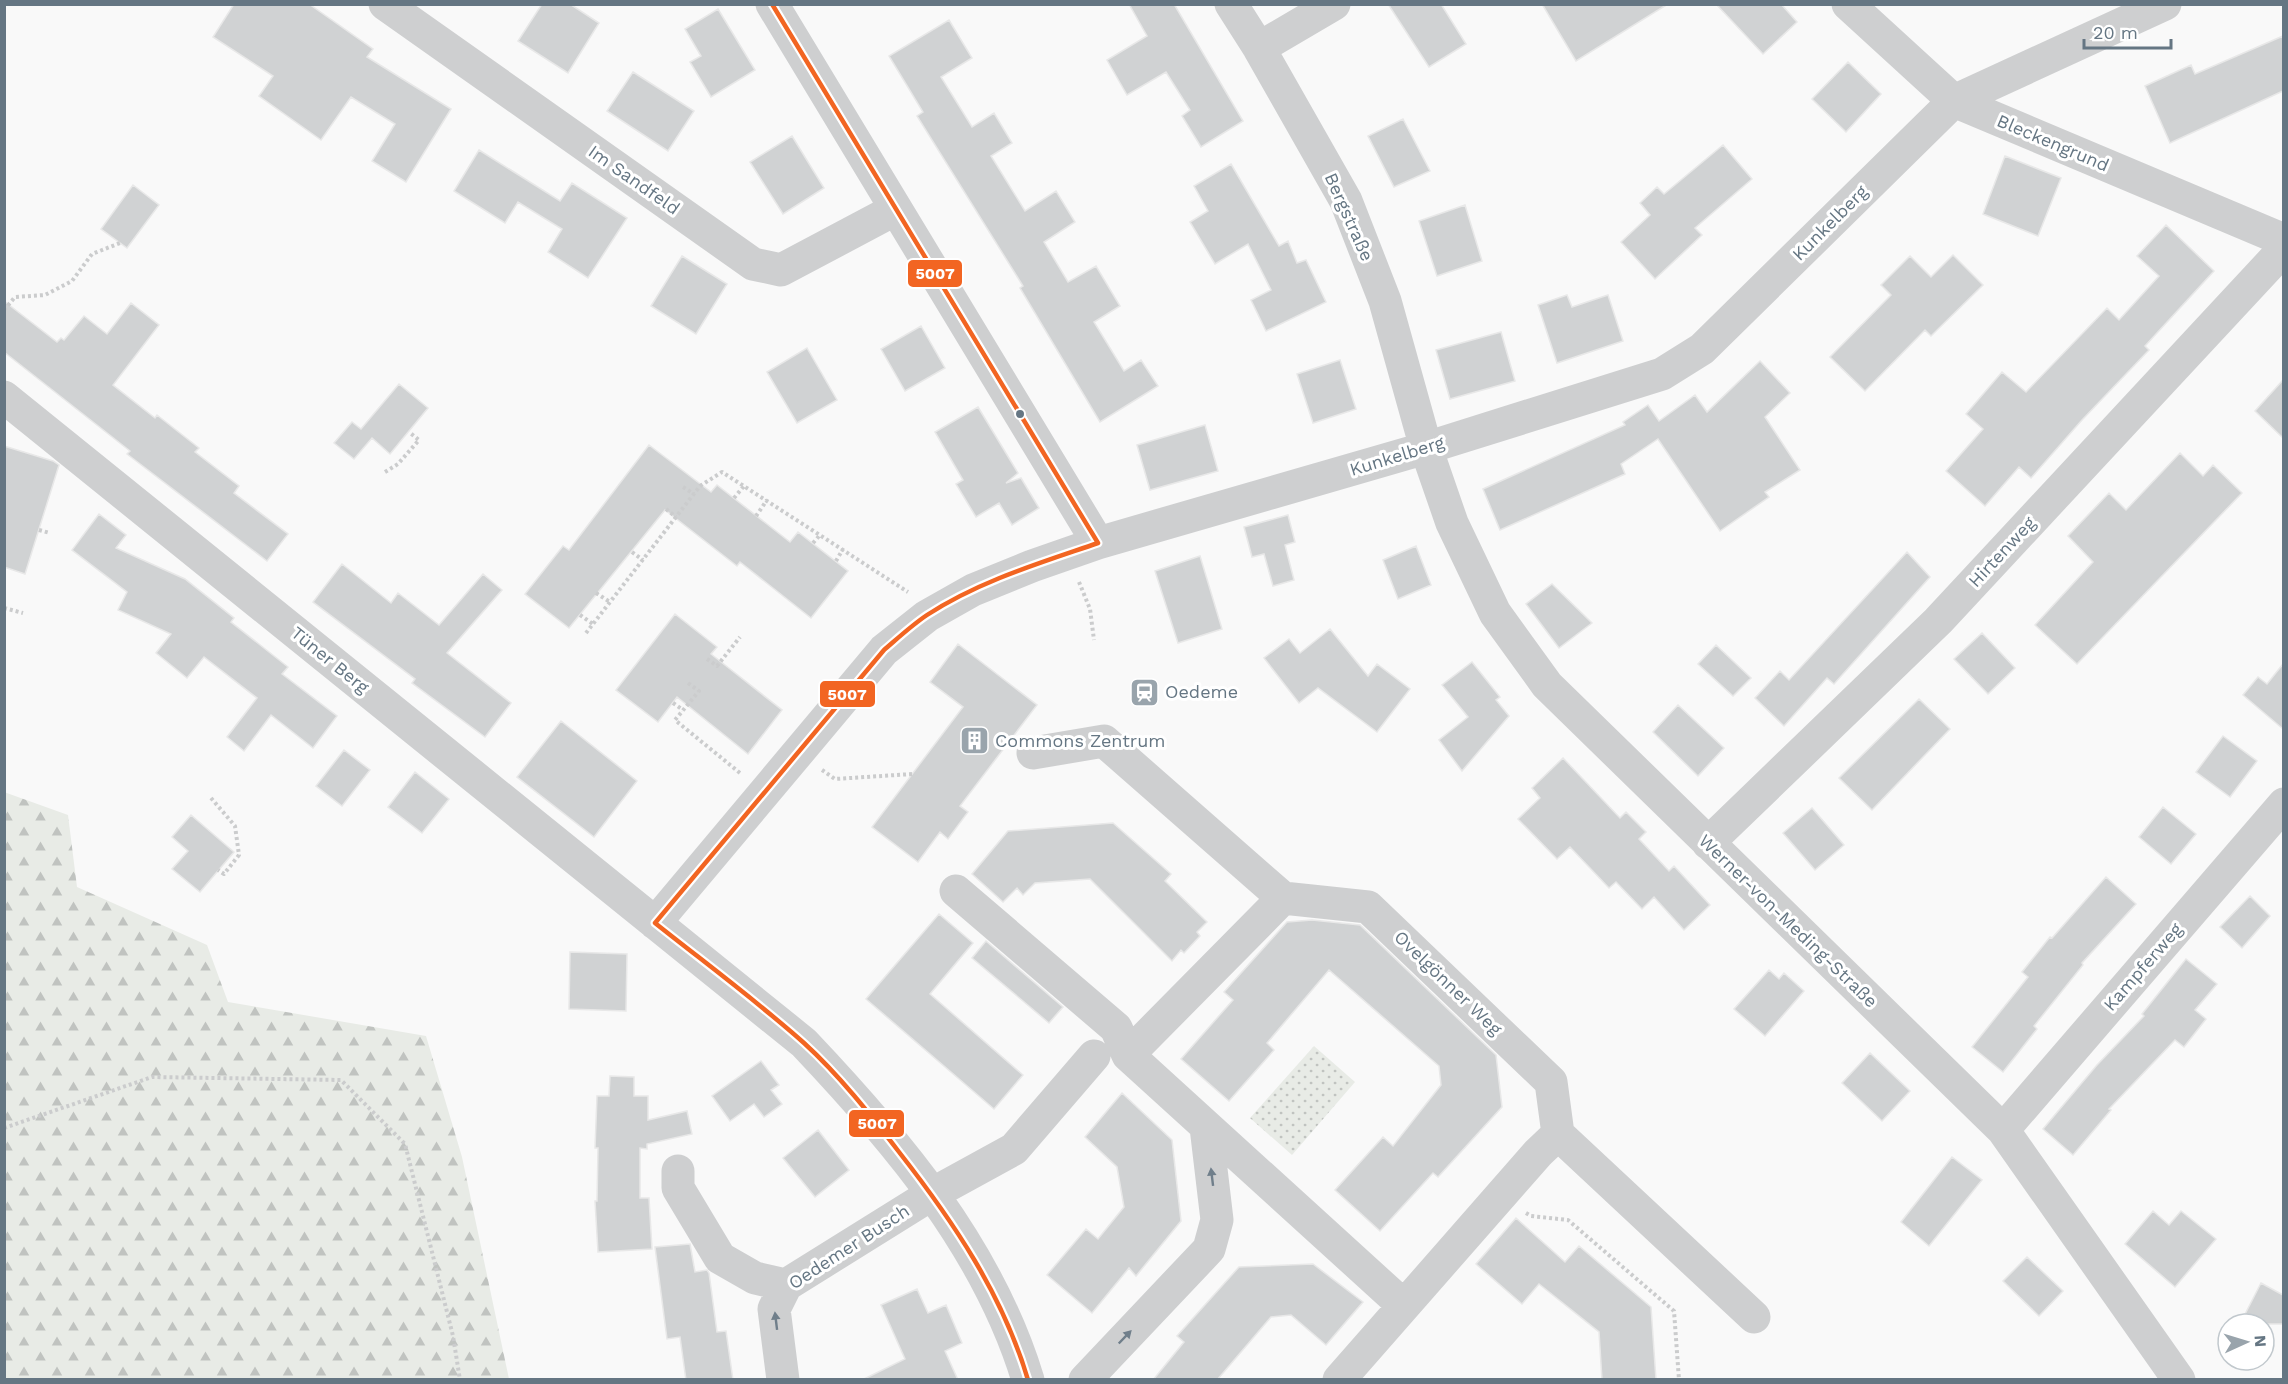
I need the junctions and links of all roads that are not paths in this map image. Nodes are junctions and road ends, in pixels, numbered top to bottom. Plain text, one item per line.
1 (385, 4) edge
2 (772, 4) edge
3 (1231, 4) edge
4 (1334, 4) edge
5 (1848, 4) edge
6 (2165, 4) edge
7 (1259, 48) junction
8 (1954, 101) junction
9 (896, 209) junction
10 (2283, 240) edge
11 (2283, 249) edge
12 (4, 397) edge
13 (1426, 448) junction
14 (1083, 548) junction
15 (1033, 753) dead end
16 (2283, 804) edge
17 (1708, 843) junction
18 (956, 891) dead end
19 (1283, 898) junction
20 (655, 923) junction
21 (1128, 1055) junction
22 (1094, 1056) dead end
23 (1206, 1127) junction
24 (2004, 1130) junction
25 (1557, 1134) junction
26 (678, 1171) dead end
27 (932, 1194) junction
28 (786, 1285) junction
29 (1404, 1306) junction
30 (1754, 1317) dead end
31 (783, 1380) edge
32 (1028, 1380) edge
33 (1085, 1380) edge
34 (1339, 1380) edge
35 (2179, 1380) edge

1 - 9 street, Im Sandfeld
2 - 9 street
3 - 7 street, Bergstraße
4 - 7 street
5 - 8 street, Bleckengrund
6 - 8 street, Kunkelberg
7 - 13 street, Bergstraße
8 - 10 street, Bleckengrund
8 - 13 street, Kunkelberg
9 - 14 street
11 - 17 street, Hirtenweg
12 - 20 street, Tüner Berg
13 - 14 street, Kunkelberg
13 - 17 street, Werner-von-Meding-Straße
14 - 20 street, Kunkelberg
15 - 19 street
16 - 24 street, Kampferweg
17 - 24 street, Werner-von-Meding-Straße
18 - 21 street
19 - 21 street
19 - 25 street, Ovelgönner Weg
20 - 27 street
21 - 23 street
22 - 27 street
23 - 29 street
33 -> 23 street
24 - 35 street, Werner-von-Meding-Straße
25 - 29 street
25 - 30 street
26 - 28 street
27 - 28 street, Oedemer Busch
27 - 32 street
31 -> 28 street, Oedemer Busch
29 - 34 street

